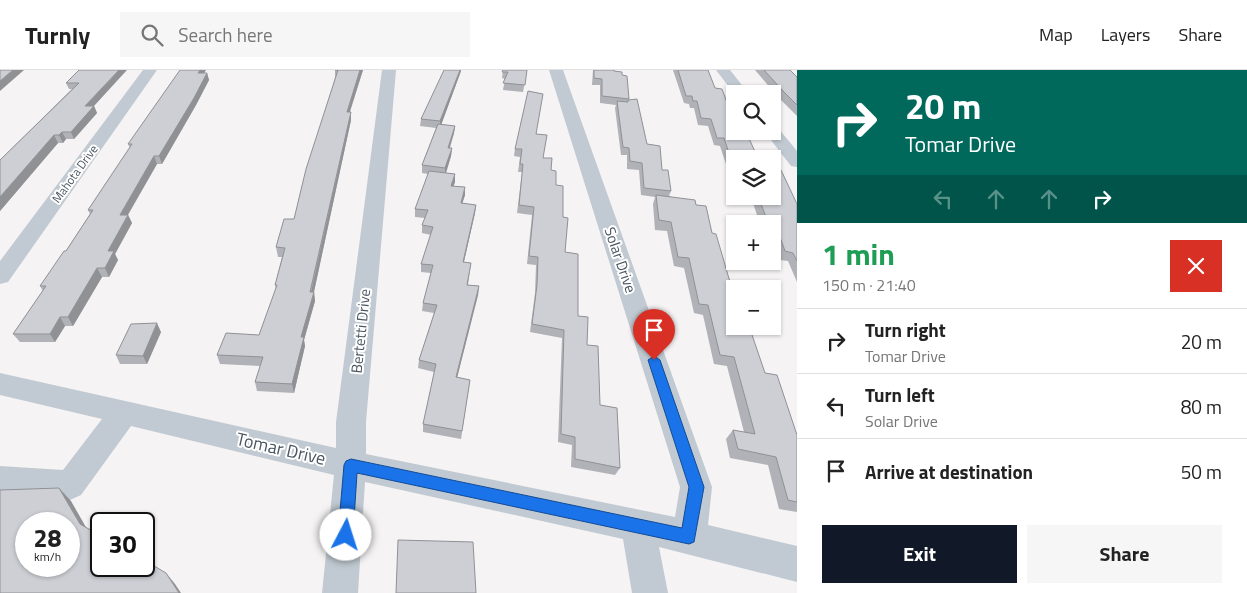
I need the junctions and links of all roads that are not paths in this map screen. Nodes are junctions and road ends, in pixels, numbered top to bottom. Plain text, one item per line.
1 (150, 70) edge
2 (389, 70) edge
3 (556, 70) edge
4 (723, 70) edge
5 (735, 85) edge
6 (779, 140) edge
7 (797, 162) edge
8 (0, 277) edge
9 (0, 384) edge
10 (124, 413) junction
11 (351, 465) junction
12 (0, 480) edge
13 (638, 526) junction
14 (689, 537) junction
15 (797, 564) edge
16 (340, 593) edge
17 (650, 593) edge

1 - 8 street, Mahota Drive
2 - 11 street, Bertetti Drive
3 - 14 street, Solar Drive
4 - 5 street
6 - 7 street
9 - 10 street, Tomar Drive
10 - 11 street, Tomar Drive
10 - 12 street
11 - 13 street, Tomar Drive
11 - 16 street, Bertetti Drive
13 - 14 street, Tomar Drive
13 - 17 street
14 - 15 street, Tomar Drive

